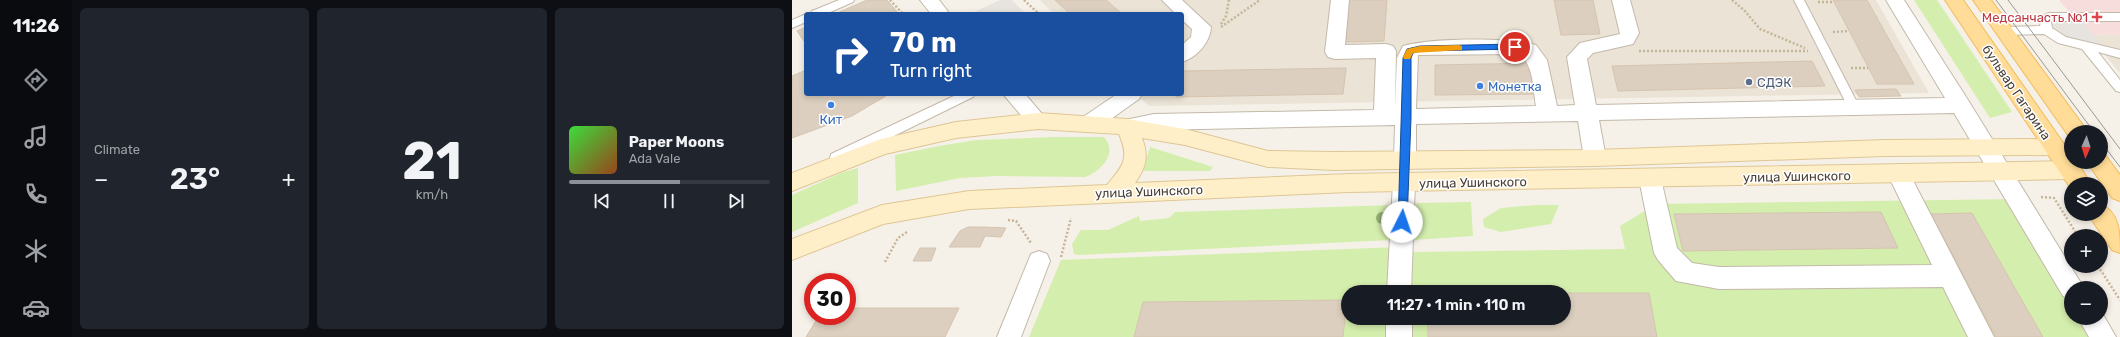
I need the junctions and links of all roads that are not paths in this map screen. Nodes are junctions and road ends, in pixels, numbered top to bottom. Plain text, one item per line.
1 (849, 0) edge
2 (1171, 0) edge
3 (1340, 0) edge
4 (1621, 0) edge
5 (1799, 0) edge
6 (1895, 0) edge
7 (1954, 0) edge
8 (1982, 0) edge
9 (821, 12) edge
10 (2120, 17) edge
11 (804, 19) edge
12 (792, 24) edge
13 (2046, 30) junction
14 (1976, 31) junction
15 (2005, 31) junction
16 (2086, 46) junction
17 (1184, 53) edge
18 (2120, 54) edge
19 (2120, 88) edge
20 (965, 96) edge
21 (1015, 96) edge
22 (1129, 96) edge
23 (1961, 105) junction
24 (1854, 108) junction
25 (1585, 113) junction
26 (1548, 114) junction
27 (1384, 118) junction
28 (1407, 118) junction
29 (1038, 121) junction
30 (1090, 123) junction
31 (2072, 125) edge
32 (1127, 127) junction
33 (1985, 146) junction
34 (2064, 152) edge
35 (1595, 158) junction
36 (1405, 160) junction
37 (2064, 161) edge
38 (2064, 164) edge
39 (2103, 169) edge
40 (2000, 171) junction
41 (1898, 173) junction
42 (792, 179) edge
43 (1650, 179) junction
44 (1599, 180) junction
45 (792, 182) edge
46 (1404, 183) junction
47 (1114, 192) junction
48 (2120, 192) edge
49 (2105, 221) edge
50 (2120, 243) edge
51 (792, 250) edge
52 (1050, 261) road end
53 (1951, 276) junction
54 (2068, 281) edge
55 (1400, 285) edge
56 (1399, 325) edge
57 (2095, 325) edge
58 (1009, 337) edge
59 (1399, 337) edge
60 (1981, 337) edge
61 (2103, 337) edge

1 - 9 lane
2 - 17 street
3 - 27 street
4 - 25 street
5 - 24 lane
6 - 23 street
7 - 14 main road, бульвар Гагарина
8 - 15 main road, бульвар Гагарина
10 - 13 lane
11 - 12 lane
13 - 15 lane
13 - 16 lane
14 - 15 main road
14 - 34 main road, бульвар Гагарина
15 - 31 main road, бульвар Гагарина
16 - 18 lane
16 - 19 lane
20 - 42 lane
21 - 29 street
22 - 30 street
23 - 24 street
23 - 33 street
24 - 25 street
25 - 26 street
25 - 35 street
26 - 28 street
26 - 28 street
27 - 28 street
27 - 32 street
28 - 36 street
29 - 30 main road, улица Ушинского
29 - 45 main road, улица Ушинского
30 - 32 main road, улица Ушинского
32 - 36 main road, улица Ушинского
32 - 47 main road
33 - 35 main road, улица Ушинского
33 - 37 main road, улица Ушинского
33 - 40 street
35 - 36 main road, улица Ушинского
35 - 44 main road
36 - 46 main road
38 - 40 main road, улица Ушинского
39 - 48 main road
40 - 41 main road, улица Ушинского
40 - 54 street
41 - 43 main road, улица Ушинского
41 - 53 street
43 - 44 main road, улица Ушинского
43 - 53 street
44 - 46 main road, улица Ушинского
46 - 47 main road, улица Ушинского
46 - 55 street
47 - 51 main road, улица Ушинского
49 - 50 main road
52 - 58 street
53 - 60 street
56 - 59 street
57 - 61 street

